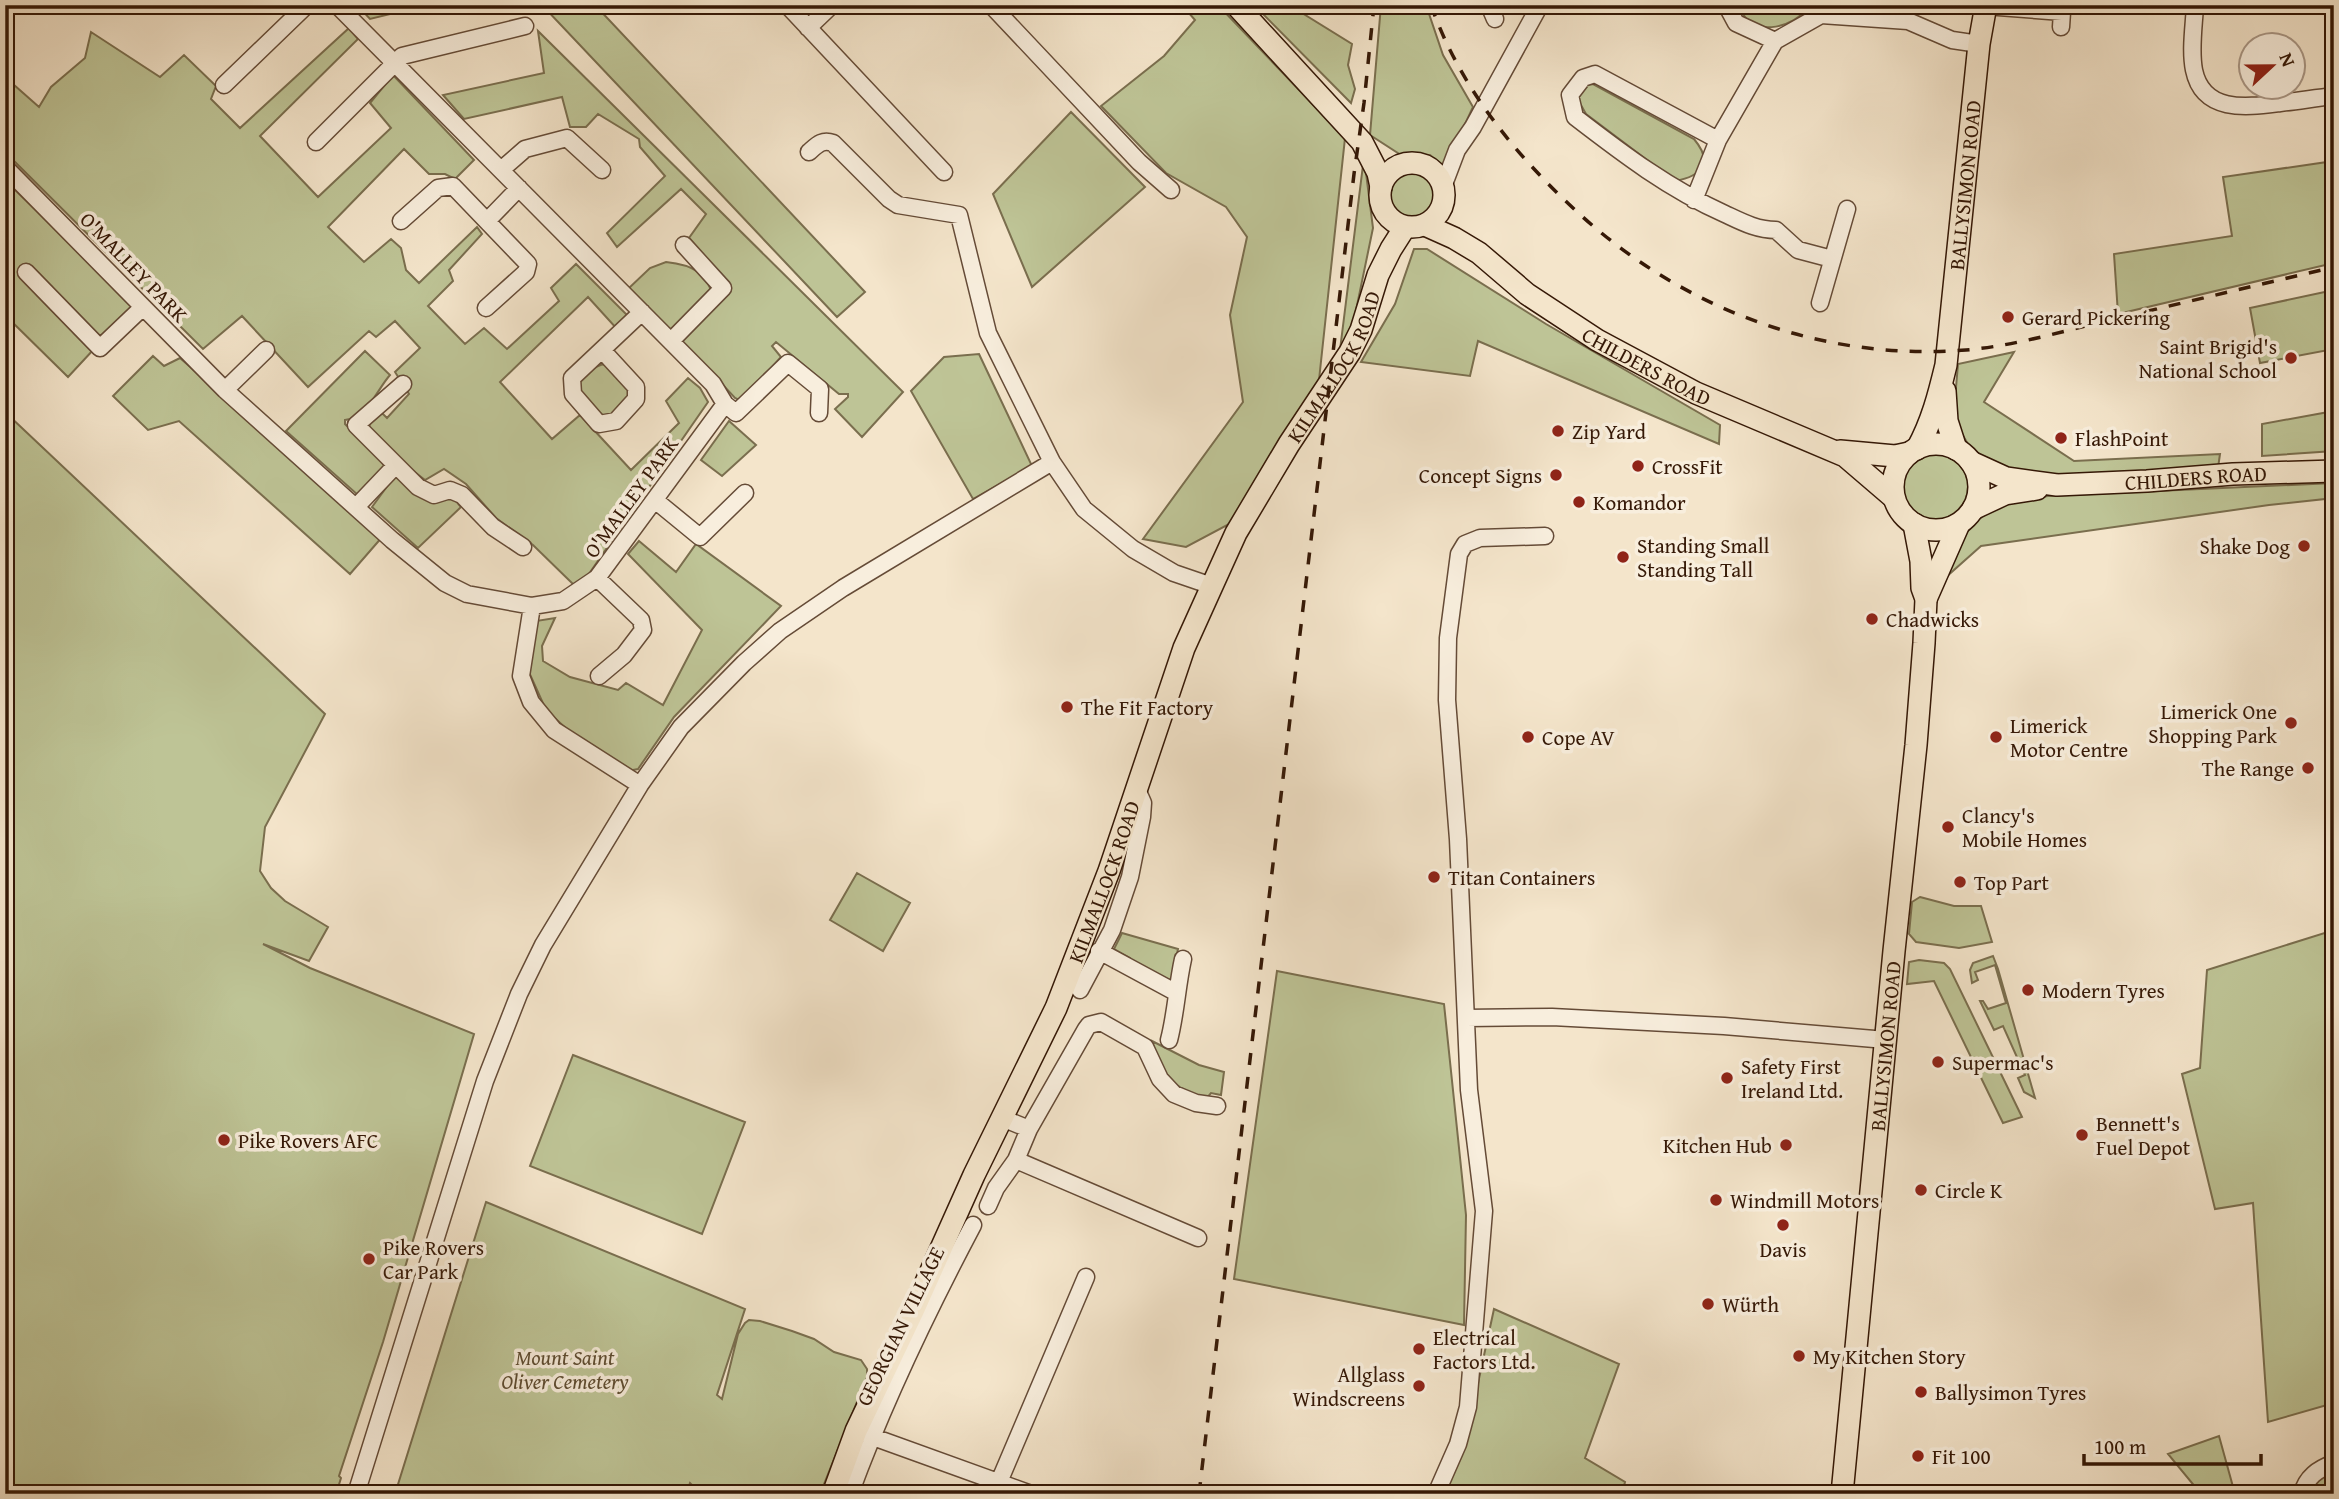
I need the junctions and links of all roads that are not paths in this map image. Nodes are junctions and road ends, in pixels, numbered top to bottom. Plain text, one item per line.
1 (307, 5) edge
2 (337, 5) edge
3 (787, 5) edge
4 (832, 5) edge
5 (991, 5) edge
6 (1236, 5) edge
7 (1540, 5) edge
8 (1732, 5) edge
9 (2195, 5) edge
10 (1985, 6) edge
11 (1821, 10) edge
12 (2062, 15) edge
13 (525, 26) dead end
14 (808, 28) junction
15 (1775, 41) junction
16 (1979, 44) junction
17 (395, 64) junction
18 (224, 85) dead end
19 (2334, 96) edge
20 (1718, 141) junction
21 (316, 142) dead end
22 (1363, 142) junction
23 (809, 152) dead end
24 (1407, 164) junction
25 (5, 167) edge
26 (501, 170) junction
27 (602, 170) dead end
28 (944, 172) dead end
29 (519, 188) junction
30 (1171, 190) dead end
31 (1443, 193) junction
32 (1381, 195) junction
33 (1694, 200) junction
34 (1847, 209) dead end
35 (401, 220) dead end
36 (487, 221) junction
37 (1415, 226) junction
38 (684, 245) dead end
39 (1479, 253) junction
40 (1832, 259) junction
41 (26, 272) dead end
42 (1378, 275) junction
43 (1820, 303) dead end
44 (143, 307) junction
45 (486, 308) dead end
46 (642, 312) junction
47 (671, 341) junction
48 (266, 350) dead end
49 (602, 350) junction
50 (1945, 365) junction
51 (403, 384) dead end
52 (225, 390) junction
53 (725, 404) junction
54 (819, 412) dead end
55 (1832, 449) junction
56 (1913, 451) junction
57 (1963, 456) junction
58 (1052, 463) junction
59 (396, 465) junction
60 (2334, 471) edge
61 (2057, 485) junction
62 (745, 493) dead end
63 (1894, 498) junction
64 (656, 501) junction
65 (356, 507) junction
66 (1966, 516) junction
67 (1914, 524) junction
68 (1545, 536) dead end
69 (523, 547) dead end
70 (597, 578) junction
71 (1212, 586) junction
72 (1926, 599) junction
73 (532, 606) junction
74 (599, 676) dead end
75 (640, 785) junction
76 (1136, 787) junction
77 (1109, 871) junction
78 (1130, 877) junction
79 (1099, 951) junction
80 (1183, 959) dead end
81 (1080, 990) dead end
82 (1175, 992) junction
83 (1466, 1018) junction
84 (1169, 1040) dead end
85 (1886, 1040) junction
86 (1217, 1106) dead end
87 (1002, 1118) junction
88 (1029, 1129) junction
89 (1016, 1160) junction
90 (988, 1206) dead end
91 (973, 1225) dead end
92 (1198, 1238) dead end
93 (1086, 1277) dead end
94 (921, 1312) junction
95 (864, 1434) junction
96 (2334, 1463) edge
97 (999, 1482) junction
98 (356, 1494) edge
99 (833, 1494) edge
100 (850, 1494) edge
101 (1031, 1494) edge
102 (1436, 1494) edge
103 (1842, 1494) edge
104 (2302, 1494) edge

1 - 18 street
2 - 17 street
3 - 14 street
4 - 14 street
5 - 30 street
6 - 22 main road
7 - 31 street
8 - 15 street
9 - 19 street
10 - 12 street
10 - 16 main road, BALLYSIMON ROAD
11 - 15 street
11 - 16 street
13 - 17 street
14 - 28 street
15 - 20 street
16 - 50 main road, BALLYSIMON ROAD
17 - 21 street
17 - 26 street
20 - 33 street
20 - 33 street
22 - 24 main road
22 - 32 main road
23 - 58 street
24 - 31 main road
24 - 32 main road
25 - 44 street, O'MALLEY PARK
26 - 27 street
26 - 29 street
29 - 36 street
29 - 46 street
31 - 37 main road
31 - 39 main road, CHILDERS ROAD
32 - 37 main road
32 - 42 main road, KILMALLOCK ROAD
33 - 40 street
34 - 40 street
35 - 36 street
36 - 45 street
37 - 39 main road, CHILDERS ROAD
37 - 42 main road, KILMALLOCK ROAD
38 - 47 street
39 - 55 main road, CHILDERS ROAD
40 - 43 street
41 - 44 street
42 - 71 main road, KILMALLOCK ROAD
44 - 52 street, O'MALLEY PARK
46 - 47 street
46 - 49 street
47 - 53 street
48 - 52 street
49 - 49 street
50 - 56 main road, BALLYSIMON ROAD
50 - 57 main road, BALLYSIMON ROAD
51 - 59 street
52 - 65 street, O'MALLEY PARK
53 - 54 street
53 - 64 street, O'MALLEY PARK
55 - 56 main road, CHILDERS ROAD
55 - 63 main road, CHILDERS ROAD
56 - 57 main road
56 - 63 main road
57 - 61 main road, CHILDERS ROAD
57 - 66 main road
58 - 71 street
58 - 75 street
59 - 65 street
59 - 69 street
60 - 61 main road, CHILDERS ROAD
61 - 66 main road, CHILDERS ROAD
62 - 64 street
63 - 67 main road
64 - 70 street, O'MALLEY PARK
65 - 73 street, O'MALLEY PARK
66 - 67 main road
66 - 72 main road, BALLYSIMON ROAD
67 - 72 main road, BALLYSIMON ROAD
68 - 83 street
70 - 73 street, O'MALLEY PARK
70 - 74 street
71 - 76 main road, KILMALLOCK ROAD
72 - 85 main road, BALLYSIMON ROAD
73 - 75 street
75 - 98 street
76 - 77 main road, KILMALLOCK ROAD
76 - 78 street
77 - 78 street
77 - 87 main road, KILMALLOCK ROAD
78 - 79 street
79 - 81 street
79 - 82 street
80 - 82 street
82 - 84 street
83 - 85 street
83 - 102 street
85 - 103 main road, BALLYSIMON ROAD
86 - 88 street
87 - 88 street
87 - 94 main road, KILMALLOCK ROAD
88 - 89 street
89 - 90 street
89 - 92 street
91 - 94 street, GEORGIAN VILLAGE
93 - 97 street
94 - 95 main road, KILMALLOCK ROAD
95 - 97 street, GEORGIAN VILLAGE
95 - 99 main road, KILMALLOCK ROAD
95 - 100 street
96 - 104 street
97 - 101 street, GEORGIAN VILLAGE

